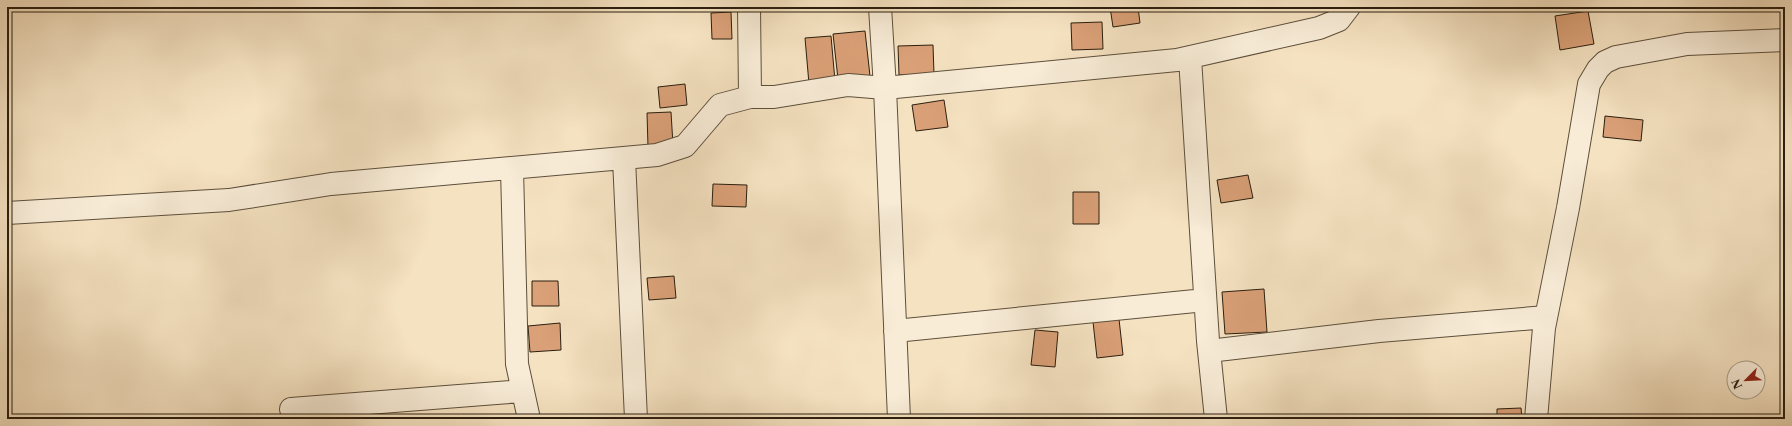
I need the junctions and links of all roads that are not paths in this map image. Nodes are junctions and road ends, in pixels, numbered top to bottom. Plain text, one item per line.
1 (749, 7) edge
2 (880, 7) edge
3 (1349, 7) edge
4 (1785, 40) edge
5 (1190, 58) junction
6 (885, 88) junction
7 (750, 97) junction
8 (624, 159) junction
9 (512, 169) junction
10 (7, 213) edge
11 (1206, 300) junction
12 (1546, 317) junction
13 (895, 331) junction
14 (1209, 351) junction
15 (522, 391) junction
16 (292, 409) dead end
17 (529, 419) edge
18 (636, 419) edge
19 (899, 419) edge
20 (1216, 419) edge
21 (1536, 419) edge

1 - 7 street
2 - 6 street
3 - 5 street
4 - 12 street
5 - 6 street
5 - 11 street
6 - 7 street
6 - 13 street
7 - 8 street
8 - 9 street
8 - 18 street
9 - 10 street
9 - 15 street
11 - 13 street
11 - 14 street
12 - 14 street
12 - 21 street
13 - 19 street
14 - 20 street
15 - 16 street
15 - 17 street

